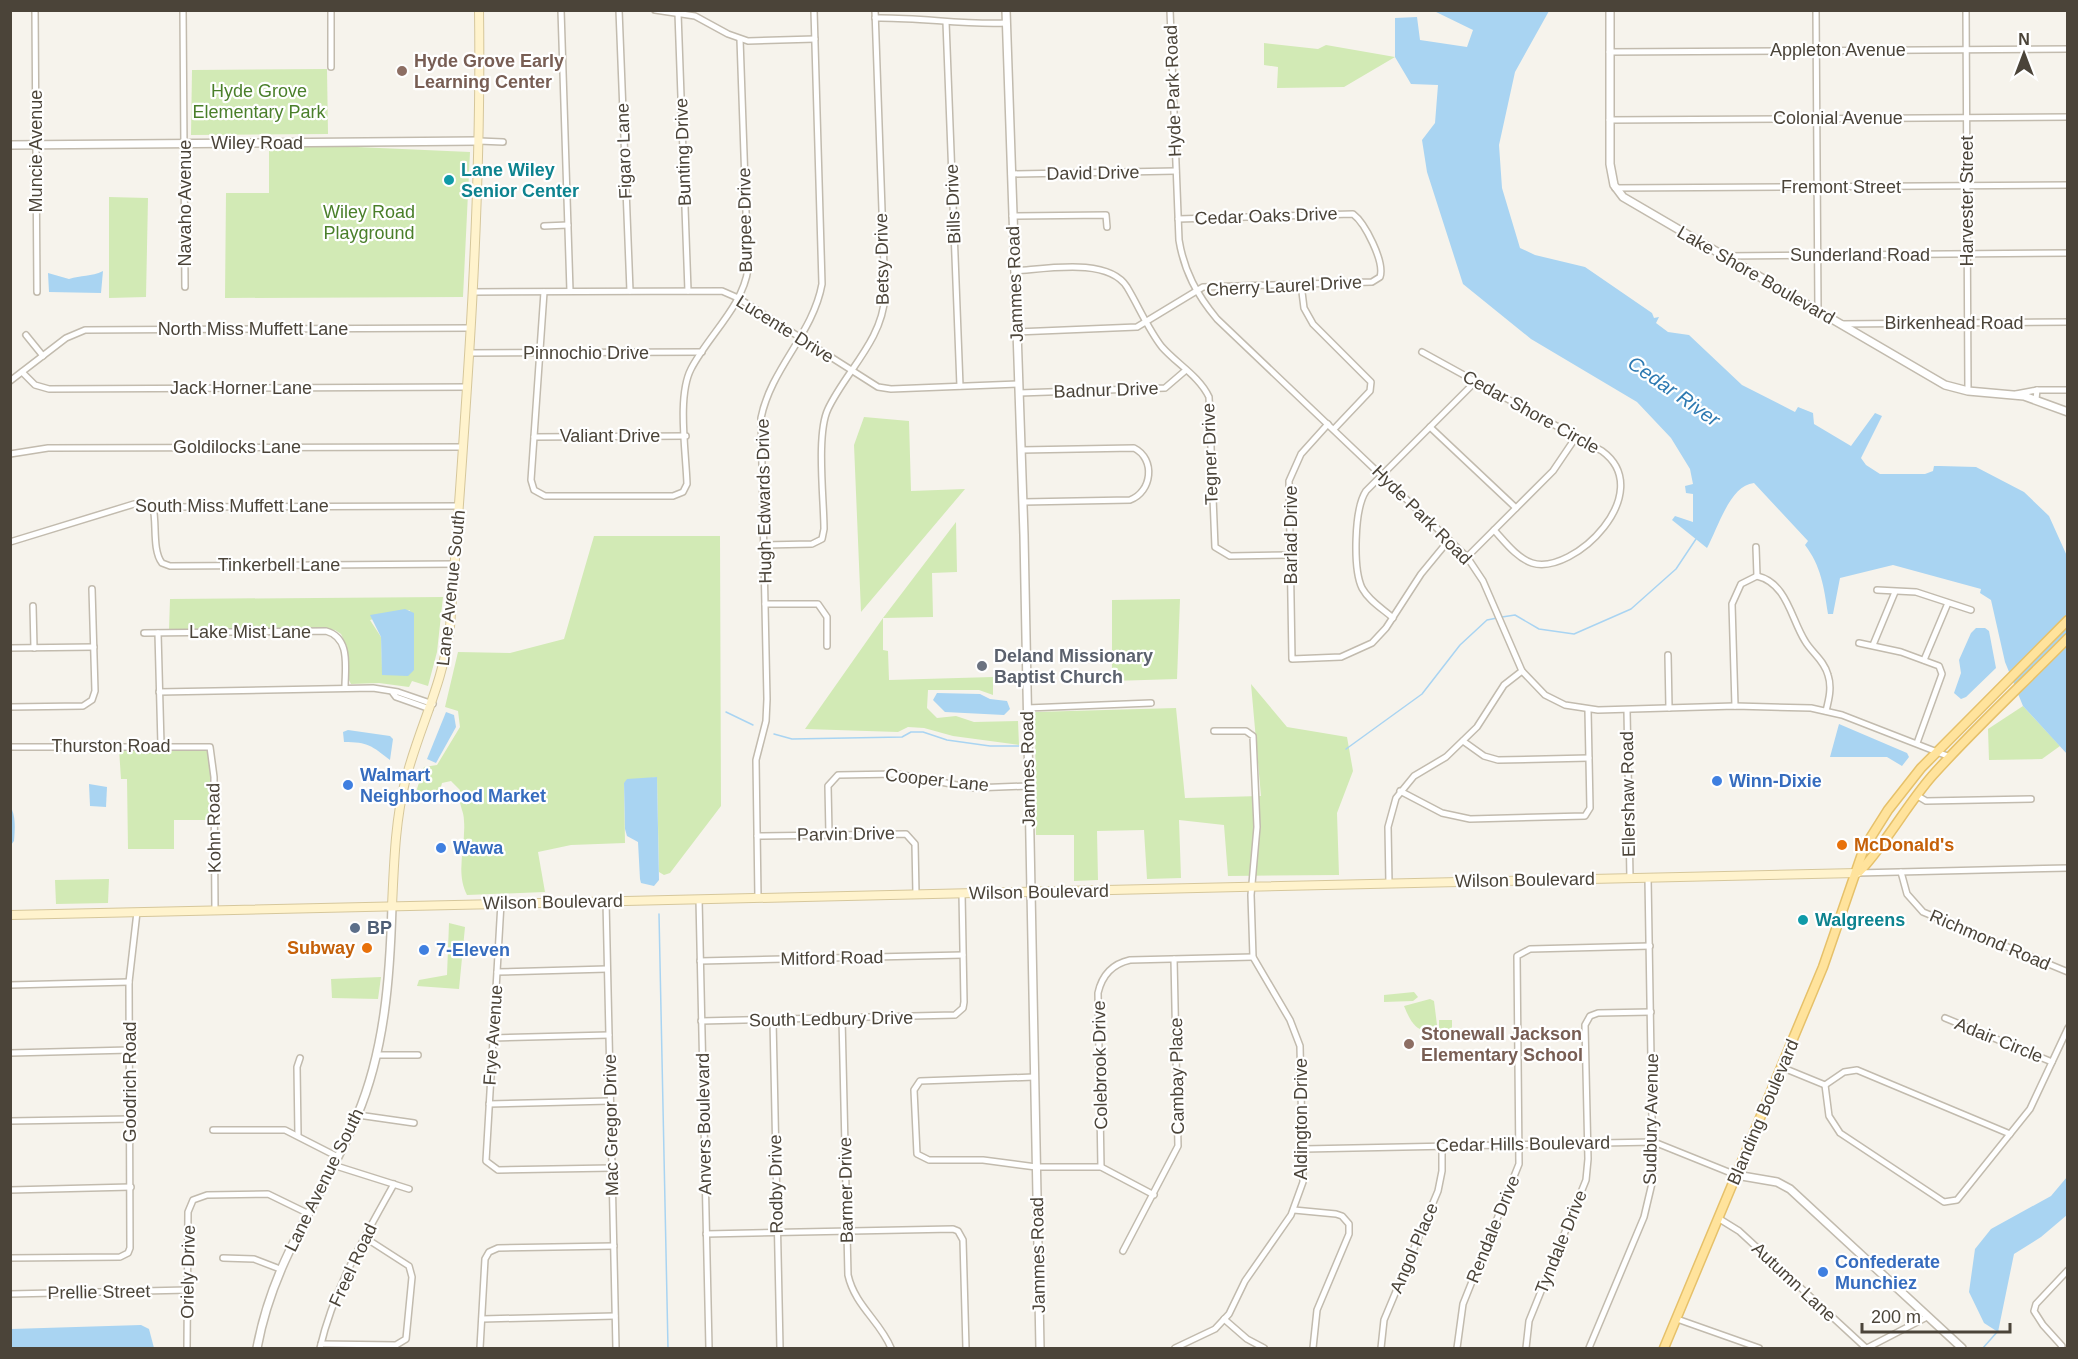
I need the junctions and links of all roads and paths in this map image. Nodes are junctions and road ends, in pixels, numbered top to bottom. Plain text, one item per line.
1 (35, 10) edge
2 (183, 10) edge
3 (331, 10) edge
4 (479, 10) edge
5 (561, 10) edge
6 (619, 10) edge
7 (655, 10) edge
8 (814, 10) edge
9 (875, 10) edge
10 (1006, 10) edge
11 (1170, 10) edge
12 (1611, 10) edge
13 (1816, 10) edge
14 (1966, 10) edge
15 (678, 13) junction
16 (875, 18) junction
17 (946, 22) junction
18 (1006, 23) junction
19 (740, 39) junction
20 (815, 39) junction
21 (1966, 49) junction
22 (2067, 49) edge
23 (1816, 51) junction
24 (1609, 52) junction
25 (331, 67) dead end
26 (2067, 117) edge
27 (1817, 118) junction
28 (1967, 118) junction
29 (1609, 120) junction
30 (479, 141) junction
31 (503, 142) dead end
32 (184, 143) junction
33 (10, 145) edge
34 (36, 145) junction
35 (1176, 171) junction
36 (1011, 174) junction
37 (2067, 185) edge
38 (1967, 186) junction
39 (1817, 187) junction
40 (1615, 188) junction
41 (1012, 216) junction
42 (1178, 219) junction
43 (568, 225) junction
44 (544, 226) dead end
45 (1107, 227) dead end
46 (2067, 253) edge
47 (1968, 254) junction
48 (1818, 255) junction
49 (1724, 256) junction
50 (1014, 271) junction
51 (1380, 277) joint
52 (1301, 284) junction
53 (185, 287) dead end
54 (570, 291) junction
55 (630, 291) junction
56 (688, 291) junction
57 (1196, 291) junction
58 (38, 292) dead end
59 (473, 292) junction
60 (544, 292) junction
61 (738, 298) junction
62 (1818, 311) junction
63 (1146, 322) junction
64 (1968, 322) junction
65 (2067, 322) edge
66 (1840, 324) junction
67 (470, 328) junction
68 (1016, 332) junction
69 (26, 335) dead end
70 (800, 338) junction
71 (702, 352) junction
72 (1422, 352) dead end
73 (469, 353) junction
74 (540, 353) junction
75 (43, 356) junction
76 (1186, 370) junction
77 (851, 371) junction
78 (22, 372) junction
79 (10, 381) edge
80 (1476, 381) junction
81 (1018, 384) junction
82 (466, 387) junction
83 (960, 387) junction
84 (2037, 390) junction
85 (2067, 390) edge
86 (1968, 391) junction
87 (1019, 393) junction
88 (2016, 394) junction
89 (2036, 399) junction
90 (2067, 412) edge
91 (1328, 424) junction
92 (1430, 427) junction
93 (1334, 429) junction
94 (686, 436) junction
95 (534, 437) junction
96 (1576, 437) junction
97 (463, 447) junction
98 (1021, 450) junction
99 (10, 454) edge
100 (1382, 475) junction
101 (1023, 502) junction
102 (459, 506) junction
103 (153, 507) junction
104 (1516, 508) junction
105 (1494, 530) junction
106 (1449, 540) junction
107 (11, 542) edge
108 (764, 545) junction
109 (1756, 547) dead end
110 (1290, 555) junction
111 (1467, 557) junction
112 (455, 564) junction
113 (1757, 576) junction
114 (92, 589) dead end
115 (1877, 590) dead end
116 (1895, 592) junction
117 (1948, 603) junction
118 (765, 604) junction
119 (33, 606) dead end
120 (1971, 610) dead end
121 (1393, 618) junction
122 (2067, 620) edge
123 (144, 633) dead end
124 (158, 633) junction
125 (2067, 638) edge
126 (1859, 643) dead end
127 (1873, 645) junction
128 (94, 646) junction
129 (827, 646) dead end
130 (10, 648) edge
131 (34, 648) junction
132 (1668, 655) dead end
133 (1924, 660) junction
134 (1522, 670) junction
135 (345, 688) junction
136 (159, 692) junction
137 (1151, 703) dead end
138 (431, 706) junction
139 (1735, 706) junction
140 (10, 707) edge
141 (1027, 708) junction
142 (1669, 708) junction
143 (1588, 710) junction
144 (1627, 710) junction
145 (1826, 711) junction
146 (1214, 731) dead end
147 (1463, 741) junction
148 (1917, 743) junction
149 (161, 746) junction
150 (10, 747) edge
151 (210, 747) joint
152 (1938, 751) junction
153 (1950, 757) junction
154 (1589, 758) junction
155 (1028, 786) junction
156 (1400, 791) junction
157 (1916, 795) junction
158 (2031, 800) dead end
159 (829, 834) junction
160 (757, 836) junction
161 (2067, 868) edge
162 (1901, 872) junction
163 (1857, 873) junction
164 (1630, 878) junction
165 (1648, 878) junction
166 (1389, 884) junction
167 (1253, 887) junction
168 (1030, 892) junction
169 (962, 893) junction
170 (916, 894) junction
171 (758, 898) junction
172 (699, 899) junction
173 (606, 901) junction
174 (501, 903) junction
175 (392, 906) junction
176 (216, 910) junction
177 (137, 912) junction
178 (10, 915) edge
179 (1650, 946) junction
180 (963, 955) junction
181 (1253, 957) junction
182 (1174, 958) junction
183 (700, 961) junction
184 (608, 969) junction
185 (497, 972) junction
186 (2067, 972) edge
187 (129, 982) junction
188 (10, 985) edge
189 (1651, 1012) junction
190 (842, 1018) junction
191 (1945, 1018) dead end
192 (773, 1020) junction
193 (701, 1021) junction
194 (2067, 1028) edge
195 (609, 1035) junction
196 (493, 1038) junction
197 (130, 1050) junction
198 (10, 1053) edge
199 (376, 1055) junction
200 (418, 1055) dead end
201 (300, 1058) dead end
202 (2052, 1062) junction
203 (1781, 1067) junction
204 (1034, 1077) junction
205 (1825, 1085) junction
206 (610, 1101) junction
207 (489, 1104) junction
208 (358, 1114) junction
209 (131, 1119) junction
210 (10, 1121) edge
211 (414, 1123) dead end
212 (213, 1130) dead end
213 (2010, 1134) junction
214 (298, 1135) junction
215 (1654, 1142) junction
216 (1588, 1143) junction
217 (1520, 1144) junction
218 (1442, 1146) junction
219 (1304, 1149) junction
220 (338, 1157) junction
221 (333, 1165) junction
222 (612, 1167) junction
223 (1036, 1167) junction
224 (1101, 1167) junction
225 (1736, 1175) junction
226 (394, 1184) junction
227 (130, 1187) junction
228 (409, 1189) dead end
229 (10, 1190) edge
230 (1154, 1195) junction
231 (1294, 1210) junction
232 (307, 1213) junction
233 (1718, 1218) junction
234 (847, 1230) junction
235 (777, 1232) junction
236 (706, 1234) junction
237 (364, 1237) junction
238 (614, 1245) junction
239 (1123, 1251) dead end
240 (223, 1257) dead end
241 (10, 1258) edge
242 (280, 1269) junction
243 (2067, 1270) edge
244 (188, 1290) junction
245 (10, 1294) edge
246 (615, 1316) junction
247 (1927, 1317) junction
248 (482, 1319) junction
249 (1224, 1319) junction
250 (1677, 1319) junction
251 (321, 1346) edge
252 (187, 1348) edge
253 (257, 1348) edge
254 (480, 1348) edge
255 (616, 1348) edge
256 (709, 1348) edge
257 (780, 1348) edge
258 (891, 1348) edge
259 (966, 1348) edge
260 (1040, 1348) edge
261 (1175, 1348) edge
262 (1264, 1348) edge
263 (1313, 1348) edge
264 (1381, 1348) edge
265 (1457, 1348) edge
266 (1526, 1348) edge
267 (1589, 1348) edge
268 (1664, 1348) edge
269 (1759, 1348) edge
270 (1866, 1348) edge
271 (1961, 1348) edge
272 (2061, 1348) edge

1 - 34 street, Muncie Avenue
2 - 32 street, Navaho Avenue
3 - 25 street
4 - 30 main road, Lane Avenue South
5 - 43 street
6 - 55 street, Figaro Lane
7 - 15 street
8 - 20 street, Hugh Edwards Drive
9 - 16 street, Betsy Drive
10 - 18 street, Jammes Road
11 - 35 street, Hyde Park Road
12 - 24 street
13 - 23 street
14 - 21 street, Harvester Street
15 - 19 street
15 - 56 street, Bunting Drive
16 - 17 street
16 - 77 street, Betsy Drive
17 - 18 street
17 - 83 street, Bills Drive
18 - 36 street, Jammes Road
19 - 20 street
19 - 61 street, Burpee Drive
20 - 70 street, Hugh Edwards Drive
21 - 22 street, Appleton Avenue
21 - 23 street, Appleton Avenue
21 - 28 street, Harvester Street
23 - 24 street, Appleton Avenue
23 - 27 street
24 - 29 street
26 - 28 street, Colonial Avenue
27 - 28 street, Colonial Avenue
27 - 29 street, Colonial Avenue
27 - 39 street
28 - 38 street, Harvester Street
29 - 40 street
30 - 31 street, Wiley Road
30 - 32 street, Wiley Road
30 - 59 main road, Lane Avenue South
32 - 34 street, Wiley Road
32 - 53 street, Navaho Avenue
33 - 34 street, Wiley Road
34 - 58 street, Muncie Avenue
35 - 36 street, David Drive
35 - 42 street, Hyde Park Road
36 - 41 street, Jammes Road
37 - 38 street, Fremont Street
38 - 39 street, Fremont Street
38 - 47 street, Harvester Street
39 - 40 street, Fremont Street
39 - 48 street
40 - 49 street, Lake Shore Boulevard
41 - 45 street
41 - 50 street, Jammes Road
42 - 51 street, Cedar Oaks Drive
42 - 57 street, Hyde Park Road
43 - 44 street
43 - 54 street
46 - 47 street, Sunderland Road
47 - 48 street, Sunderland Road
47 - 64 street, Harvester Street
48 - 49 street, Sunderland Road
48 - 62 street
49 - 62 street, Lake Shore Boulevard
50 - 63 street, Tegner Drive
50 - 68 street, Jammes Road
51 - 52 street, Cherry Laurel Drive
52 - 57 street, Cherry Laurel Drive
52 - 93 street
54 - 55 street, Lucente Drive
54 - 60 street, Lucente Drive
55 - 56 street, Lucente Drive
56 - 61 street, Lucente Drive
57 - 63 street, Cherry Laurel Drive
57 - 91 street, Hyde Park Road
59 - 60 street, Lucente Drive
59 - 67 main road, Lane Avenue South
60 - 74 street
61 - 70 street, Lucente Drive
61 - 71 street, Burpee Drive
62 - 66 street, Lake Shore Boulevard
63 - 68 street, Cherry Laurel Drive
63 - 76 street, Tegner Drive
64 - 65 street, Birkenhead Road
64 - 66 street, Birkenhead Road
64 - 86 street, Harvester Street
66 - 86 street, Lake Shore Boulevard
67 - 73 main road, Lane Avenue South
67 - 75 street, North Miss Muffett Lane
68 - 81 street, Jammes Road
69 - 75 street
70 - 77 street, Lucente Drive
70 - 108 street, Hugh Edwards Drive
71 - 74 street, Pinnochio Drive
71 - 94 street, Burpee Drive
72 - 80 street, Cedar Shore Circle
73 - 74 street, Pinnochio Drive
73 - 82 main road, Lane Avenue South
74 - 95 street
75 - 78 street, North Miss Muffett Lane
76 - 87 street, Badnur Drive
76 - 110 street, Tegner Drive
77 - 83 street, Lucente Drive
77 - 108 street, Betsy Drive
78 - 79 street, North Miss Muffett Lane
78 - 82 street, Jack Horner Lane
80 - 92 street
80 - 96 street, Cedar Shore Circle
81 - 83 street, Lucente Drive
81 - 87 street, Jammes Road
82 - 97 main road, Lane Avenue South
84 - 85 street
84 - 88 street
84 - 89 street
86 - 88 street, Lake Shore Boulevard
87 - 98 street, Jammes Road
88 - 89 street, Lake Shore Boulevard
89 - 90 street, Lake Shore Boulevard
91 - 93 street, Hyde Park Road
91 - 110 street, Barlad Drive
92 - 100 street
92 - 104 street
93 - 100 street, Hyde Park Road
94 - 95 street, Valiant Drive
94 - 95 street, Burpee Drive
96 - 104 street
96 - 105 street, Cedar Shore Circle
97 - 99 street, Goldilocks Lane
97 - 102 main road, Lane Avenue South
98 - 101 street, Jammes Road
98 - 101 street
100 - 106 street, Hyde Park Road
100 - 121 street
101 - 141 street, Jammes Road
102 - 103 street, South Miss Muffett Lane
102 - 112 main road, Lane Avenue South
103 - 107 street, South Miss Muffett Lane
103 - 112 street, Tinkerbell Lane
104 - 105 street
105 - 111 street
106 - 111 street, Hyde Park Road
106 - 121 street
108 - 118 street, Hugh Edwards Drive
109 - 113 street
110 - 121 street, Barlad Drive
111 - 134 street, Hyde Park Road
112 - 138 main road, Lane Avenue South
113 - 139 street
113 - 145 street
114 - 128 street
115 - 116 street
116 - 117 street
116 - 127 street
117 - 120 street
117 - 133 street
118 - 129 street
118 - 160 street, Hugh Edwards Drive
119 - 131 street
122 - 152 main road, Blanding Boulevard
123 - 124 street, Lake Mist Lane
124 - 135 street, Lake Mist Lane
124 - 136 street
125 - 153 main road, Blanding Boulevard
126 - 127 street
127 - 133 street
128 - 131 street
128 - 140 street
130 - 131 street
132 - 142 street
133 - 148 street
134 - 143 street, Hyde Park Road
134 - 147 street
135 - 136 street
135 - 138 street
136 - 149 street
137 - 141 street
138 - 175 main road, Lane Avenue South
139 - 142 street, Hyde Park Road
139 - 145 street, Hyde Park Road
141 - 155 street, Jammes Road
142 - 144 street, Hyde Park Road
143 - 144 street, Hyde Park Road
143 - 154 street
144 - 164 street, Ellershaw Road
145 - 148 street, Hyde Park Road
146 - 167 street, Aldington Drive
147 - 154 street
147 - 156 street
148 - 152 street, Hyde Park Road
149 - 150 street, Thurston Road
149 - 151 street, Thurston Road
151 - 176 street, Kohn Road
152 - 153 street, Hyde Park Road
152 - 163 main road, Blanding Boulevard
153 - 157 main road, Blanding Boulevard
154 - 156 street
155 - 159 street, Cooper Lane
155 - 168 street, Jammes Road
156 - 166 street
157 - 158 street
157 - 163 main road, Blanding Boulevard
159 - 160 street, Parvin Drive
159 - 170 street, Parvin Drive
160 - 171 street, Hugh Edwards Drive
161 - 162 street, Wilson Boulevard
162 - 163 street, Wilson Boulevard
162 - 186 street, Richmond Road
163 - 165 main road, Wilson Boulevard
163 - 203 main road, Blanding Boulevard
164 - 165 main road, Wilson Boulevard
164 - 166 main road, Wilson Boulevard
165 - 179 street, Sudbury Avenue
166 - 167 main road, Wilson Boulevard
167 - 168 main road, Wilson Boulevard
167 - 181 street, Aldington Drive
168 - 169 main road, Wilson Boulevard
168 - 204 street, Jammes Road
169 - 170 main road, Wilson Boulevard
169 - 180 street
170 - 171 main road, Wilson Boulevard
171 - 172 main road, Wilson Boulevard
172 - 173 main road, Wilson Boulevard
172 - 183 street, Anvers Boulevard
173 - 174 main road, Wilson Boulevard
173 - 184 street, Mac Gregor Drive
174 - 175 main road, Wilson Boulevard
174 - 185 street, Frye Avenue
175 - 176 main road, Wilson Boulevard
175 - 199 street, Lane Avenue South
176 - 177 main road, Wilson Boulevard
177 - 178 main road, Wilson Boulevard
177 - 187 street, Goodrich Road
179 - 189 street, Sudbury Avenue
179 - 217 street, Rendale Drive
180 - 183 street, Mitford Road
180 - 190 street, South Ledbury Drive
181 - 182 street, Colebrook Drive
181 - 219 street, Aldington Drive
182 - 224 street, Colebrook Drive
182 - 230 street, Cambay Place
183 - 193 street, Anvers Boulevard
184 - 185 street
184 - 195 street, Mac Gregor Drive
185 - 196 street, Frye Avenue
187 - 188 street
187 - 197 street, Goodrich Road
189 - 215 street, Sudbury Avenue
189 - 216 street, Tyndale Drive
190 - 192 street, South Ledbury Drive
190 - 234 street, Barmer Drive
191 - 202 street, Adair Circle
192 - 193 street, South Ledbury Drive
192 - 235 street, Rodby Drive
193 - 236 street, Anvers Boulevard
194 - 202 street
195 - 196 street
195 - 206 street, Mac Gregor Drive
196 - 207 street, Frye Avenue
197 - 198 street
197 - 209 street, Goodrich Road
199 - 200 street
199 - 208 street, Lane Avenue South
201 - 214 street
202 - 213 street
203 - 205 street
203 - 225 main road, Blanding Boulevard
204 - 223 street, Jammes Road
204 - 223 street
205 - 213 street
205 - 213 street
206 - 207 street
206 - 222 street, Mac Gregor Drive
207 - 222 street, Frye Avenue
208 - 211 street
208 - 220 street, Lane Avenue South
209 - 210 street
209 - 227 street, Goodrich Road
212 - 214 street
214 - 220 street
215 - 216 street, Cedar Hills Boulevard
215 - 225 street, Cedar Hills Boulevard
215 - 267 street, Sudbury Avenue
216 - 217 street, Cedar Hills Boulevard
216 - 266 street, Tyndale Drive
217 - 218 street, Cedar Hills Boulevard
217 - 265 street, Rendale Drive
218 - 219 street, Cedar Hills Boulevard
218 - 264 street, Angol Place
219 - 231 street, Aldington Drive
220 - 221 street, Lane Avenue South
221 - 226 street
221 - 232 street, Lane Avenue South
222 - 238 street, Mac Gregor Drive
223 - 224 street
223 - 260 street, Jammes Road
224 - 230 street
225 - 233 main road, Blanding Boulevard
225 - 247 street
226 - 228 street
226 - 237 street, Freel Road
227 - 229 street
227 - 241 street, Goodrich Road
230 - 239 street, Cambay Place
231 - 249 street, Aldington Drive
231 - 263 street
232 - 242 street, Lane Avenue South
232 - 244 street, Oriely Drive
233 - 250 main road, Blanding Boulevard
233 - 270 street, Autumn Lane
234 - 235 street
234 - 258 street, Barmer Drive
234 - 259 street
235 - 236 street
235 - 257 street, Rodby Drive
236 - 256 street, Anvers Boulevard
237 - 251 street, Freel Road
237 - 251 street
238 - 246 street, Mac Gregor Drive
238 - 248 street
240 - 242 street
242 - 253 street, Lane Avenue South
243 - 272 street
244 - 245 street, Prellie Street
244 - 252 street, Oriely Drive
246 - 248 street
246 - 255 street, Mac Gregor Drive
247 - 270 street
247 - 271 street
248 - 254 street
249 - 261 street, Aldington Drive
249 - 262 street
250 - 268 main road, Blanding Boulevard
250 - 269 street

